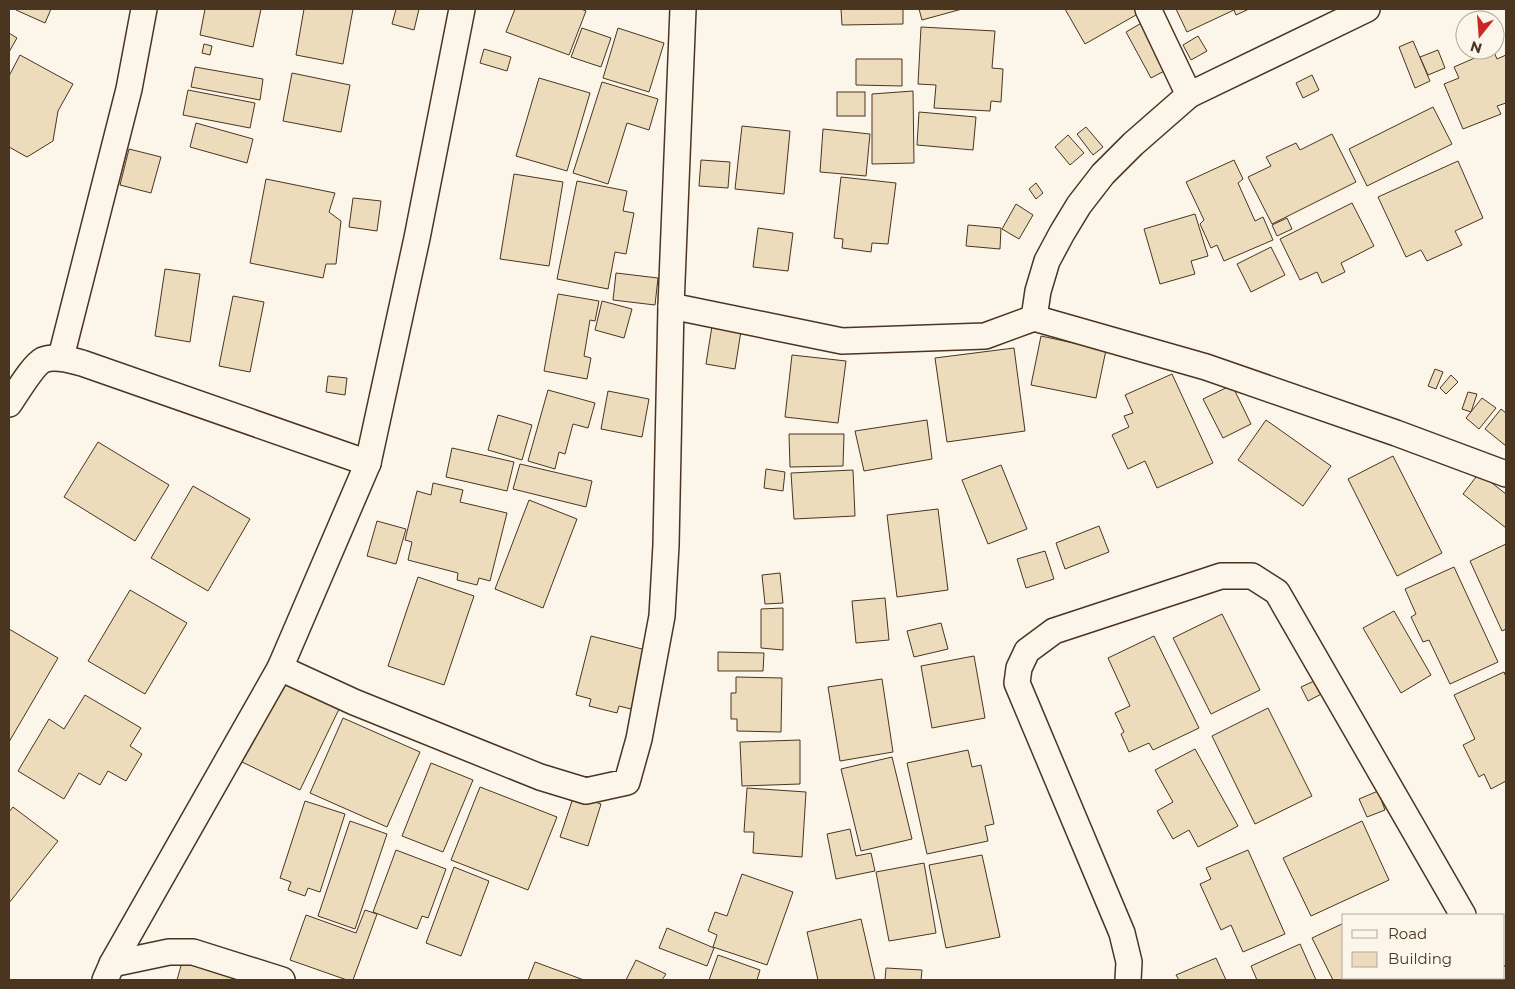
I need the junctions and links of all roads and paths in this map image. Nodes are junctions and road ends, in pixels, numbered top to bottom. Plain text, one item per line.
1 (144, 9) edge
2 (462, 9) edge
3 (684, 9) edge
4 (1148, 9) edge
5 (1367, 9) edge
6 (1189, 95) junction
7 (671, 306) junction
8 (1034, 318) junction
9 (61, 357) junction
10 (9, 404) edge
11 (368, 463) junction
12 (1506, 474) edge
13 (280, 668) junction
14 (1463, 914) edge
15 (109, 972) edge
16 (282, 980) edge
17 (1128, 980) edge

1 - 9 street
2 - 11 street
3 - 7 street
4 - 6 street
5 - 6 street
6 - 8 street
7 - 8 street
7 - 13 street
8 - 12 street
9 - 10 street
9 - 11 street
11 - 13 street
13 - 15 street
14 - 17 street
15 - 16 street

